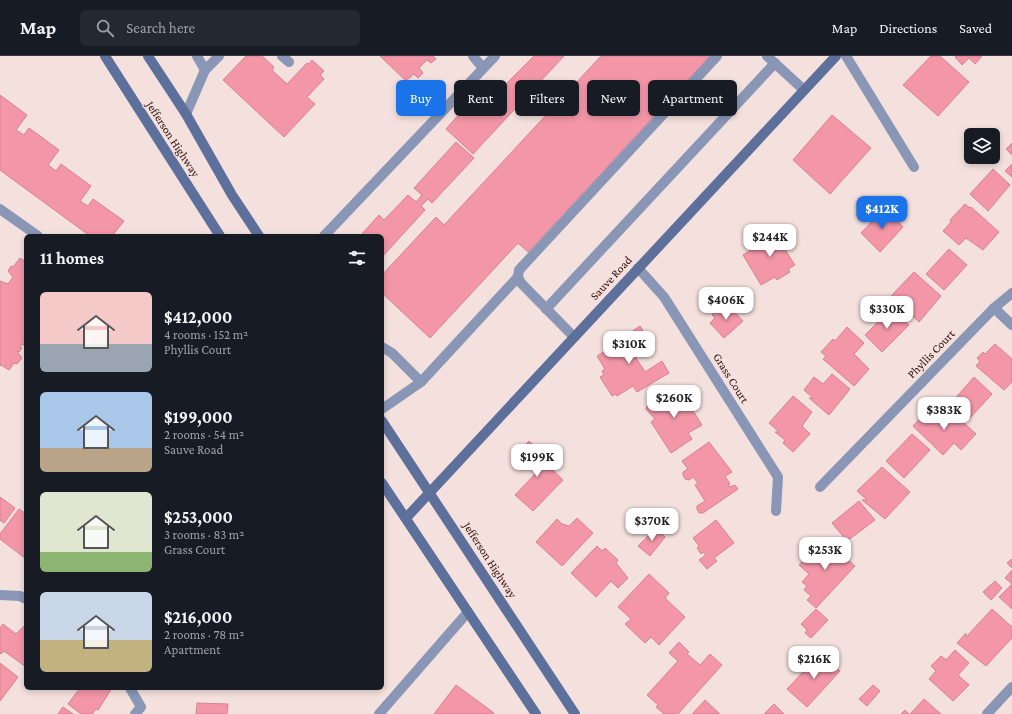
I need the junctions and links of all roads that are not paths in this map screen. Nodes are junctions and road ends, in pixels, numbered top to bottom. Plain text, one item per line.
1 (105, 56) edge
2 (148, 56) edge
3 (197, 56) edge
4 (219, 56) edge
5 (473, 56) edge
6 (495, 56) edge
7 (717, 56) edge
8 (836, 56) edge
9 (846, 56) edge
10 (771, 59) edge
11 (483, 68) junction
12 (206, 70) junction
13 (804, 90) junction
14 (186, 114) junction
15 (914, 167) dead end
16 (0, 209) edge
17 (35, 234) edge
18 (219, 234) edge
19 (258, 234) edge
20 (326, 234) edge
21 (638, 268) junction
22 (518, 277) junction
23 (1012, 293) edge
24 (994, 308) junction
25 (546, 309) junction
26 (1012, 325) edge
27 (574, 337) junction
28 (384, 348) edge
29 (421, 382) junction
30 (384, 408) edge
31 (384, 424) edge
32 (384, 486) edge
33 (820, 487) dead end
34 (430, 492) junction
35 (776, 511) dead end
36 (406, 518) junction
37 (0, 595) edge
38 (24, 598) edge
39 (468, 612) junction
40 (1012, 687) edge
41 (131, 690) edge
42 (136, 714) edge
43 (379, 714) edge
44 (536, 714) edge
45 (575, 714) edge
46 (987, 714) edge

1 - 18 main road, Jefferson Highway
2 - 14 main road, Jefferson Highway
3 - 12 street
4 - 12 street
5 - 11 street
6 - 11 street
7 - 22 street
8 - 13 main road, Sauve Road
9 - 15 street
10 - 13 street
10 - 25 street
11 - 20 street
12 - 14 street
13 - 21 main road, Sauve Road
14 - 19 main road, Jefferson Highway
16 - 17 street
21 - 27 main road, Sauve Road
21 - 35 street, Grass Court
22 - 25 street
22 - 29 street
23 - 24 street, Phyllis Court
24 - 26 street
24 - 33 street, Phyllis Court
25 - 27 street
27 - 34 main road, Sauve Road
28 - 29 street
29 - 30 street
31 - 34 main road, Jefferson Highway
32 - 36 main road
34 - 36 main road, Sauve Road
34 - 45 main road, Jefferson Highway
36 - 39 main road
37 - 38 street
39 - 43 street
39 - 44 main road
40 - 46 street
41 - 42 street

